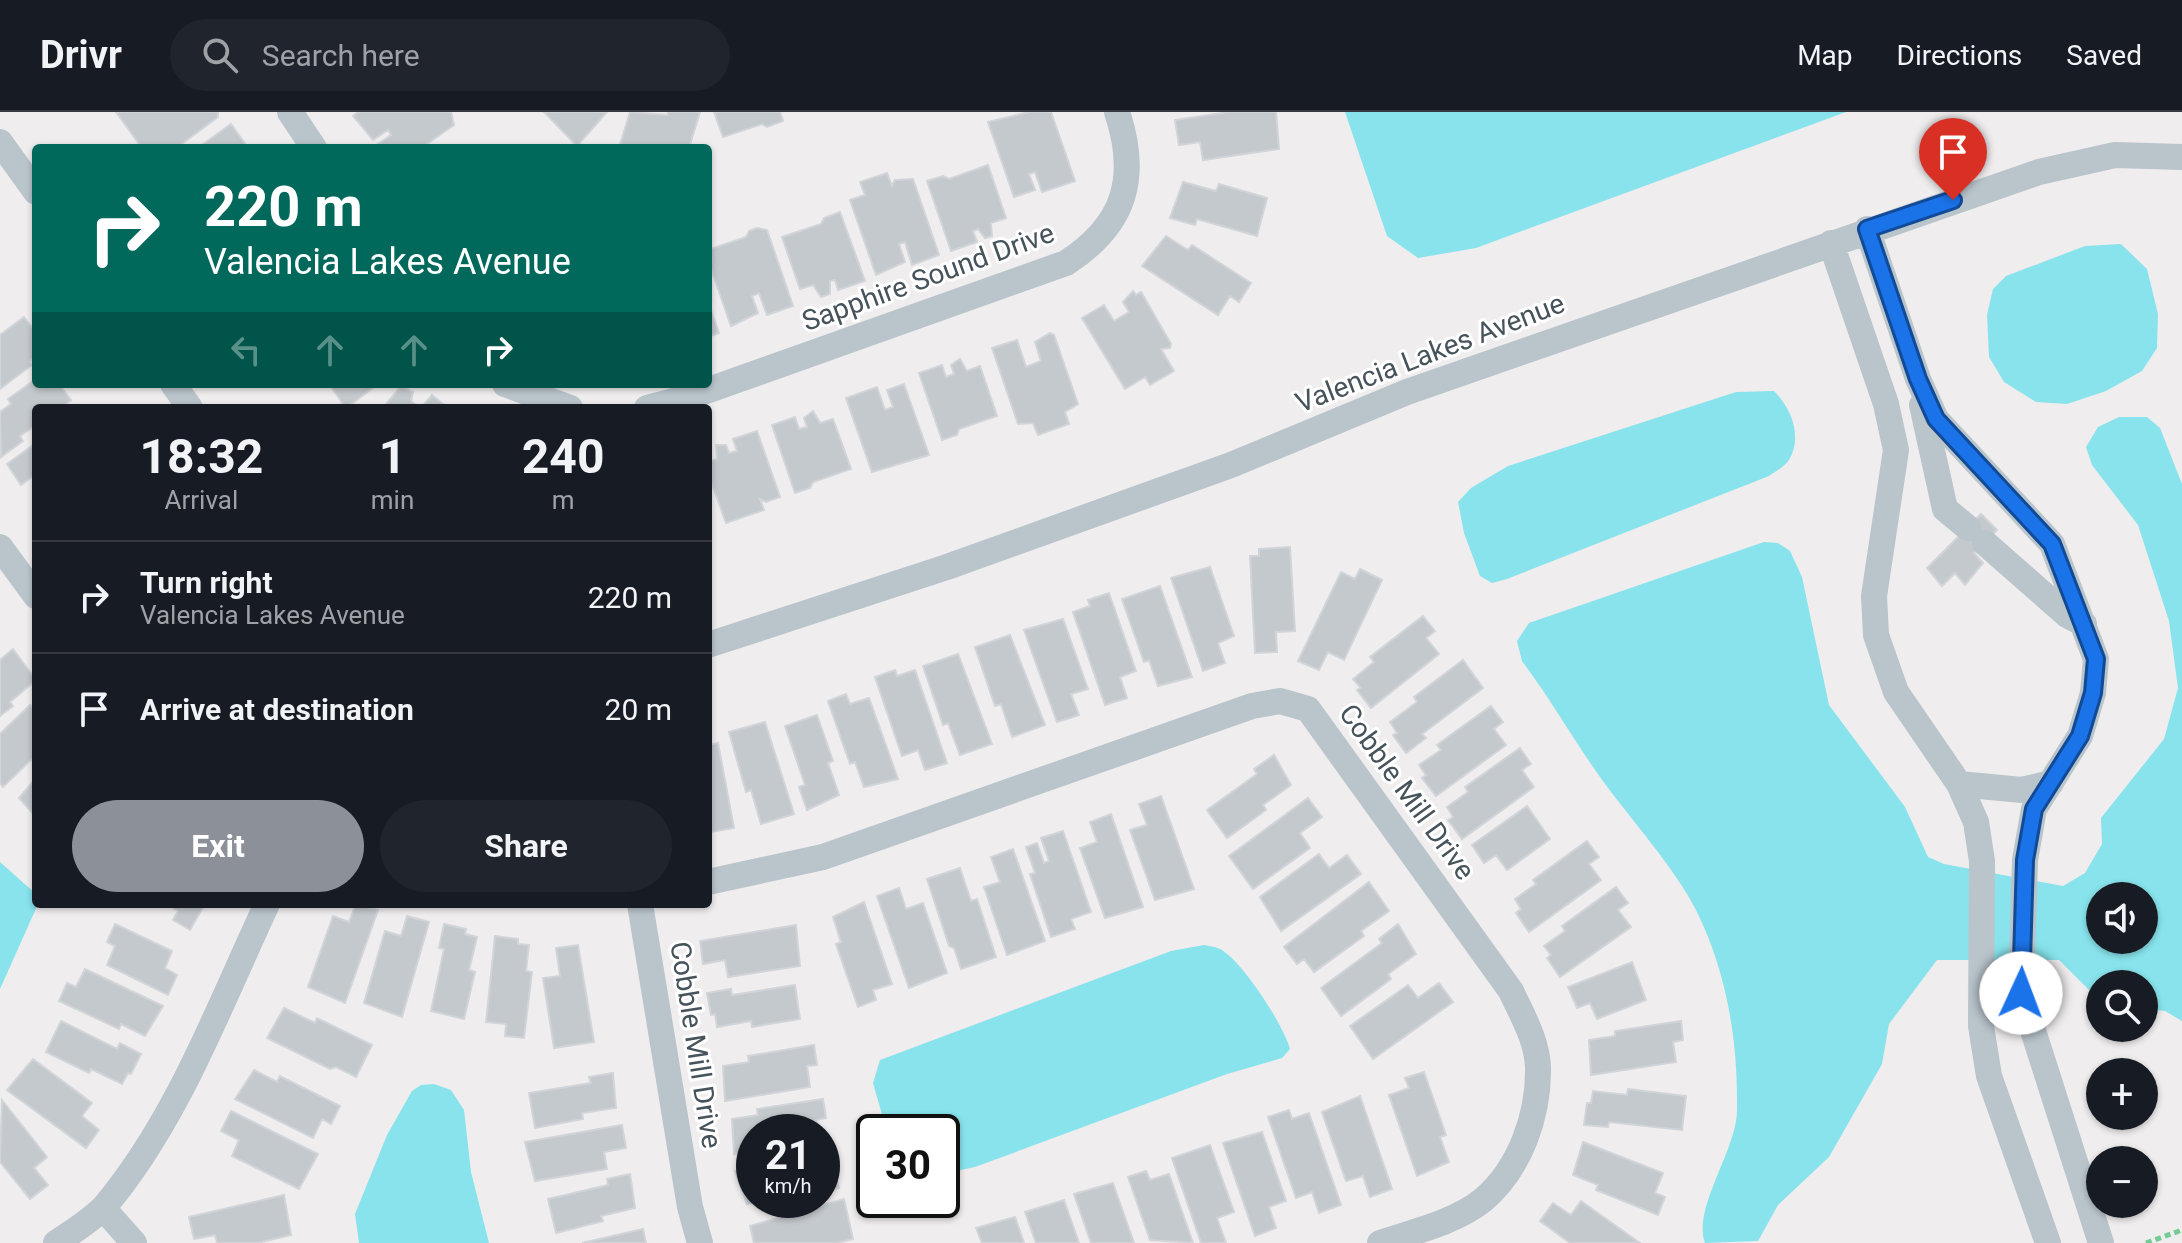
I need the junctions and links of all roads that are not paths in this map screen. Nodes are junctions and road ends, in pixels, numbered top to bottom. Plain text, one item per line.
1 (290, 112) edge
2 (1117, 112) edge
3 (0, 142) edge
4 (311, 144) edge
5 (2182, 157) edge
6 (32, 186) edge
7 (1867, 229) junction
8 (1831, 243) junction
9 (1912, 362) junction
10 (516, 388) edge
11 (559, 404) edge
12 (662, 404) edge
13 (0, 547) edge
14 (32, 591) edge
15 (2084, 624) junction
16 (712, 644) edge
17 (2051, 783) junction
18 (1959, 784) junction
19 (712, 881) edge
20 (265, 908) edge
21 (641, 908) edge
22 (103, 1208) junction
23 (56, 1243) edge
24 (134, 1243) edge
25 (700, 1243) edge
26 (1380, 1243) edge
27 (2048, 1243) edge
28 (2101, 1243) edge

1 - 4 street
2 - 12 street, Sapphire Sound Drive
3 - 6 street
5 - 7 street, Valencia Lakes Avenue
7 - 8 street, Valencia Lakes Avenue
7 - 9 street
8 - 16 street, Valencia Lakes Avenue
8 - 18 street
9 - 15 street
9 - 15 street
10 - 11 street
13 - 14 street
15 - 17 street
17 - 18 street
17 - 28 street
18 - 27 street
19 - 26 street, Cobble Mill Drive
20 - 22 street
21 - 25 street, Cobble Mill Drive
22 - 23 street
22 - 24 street

